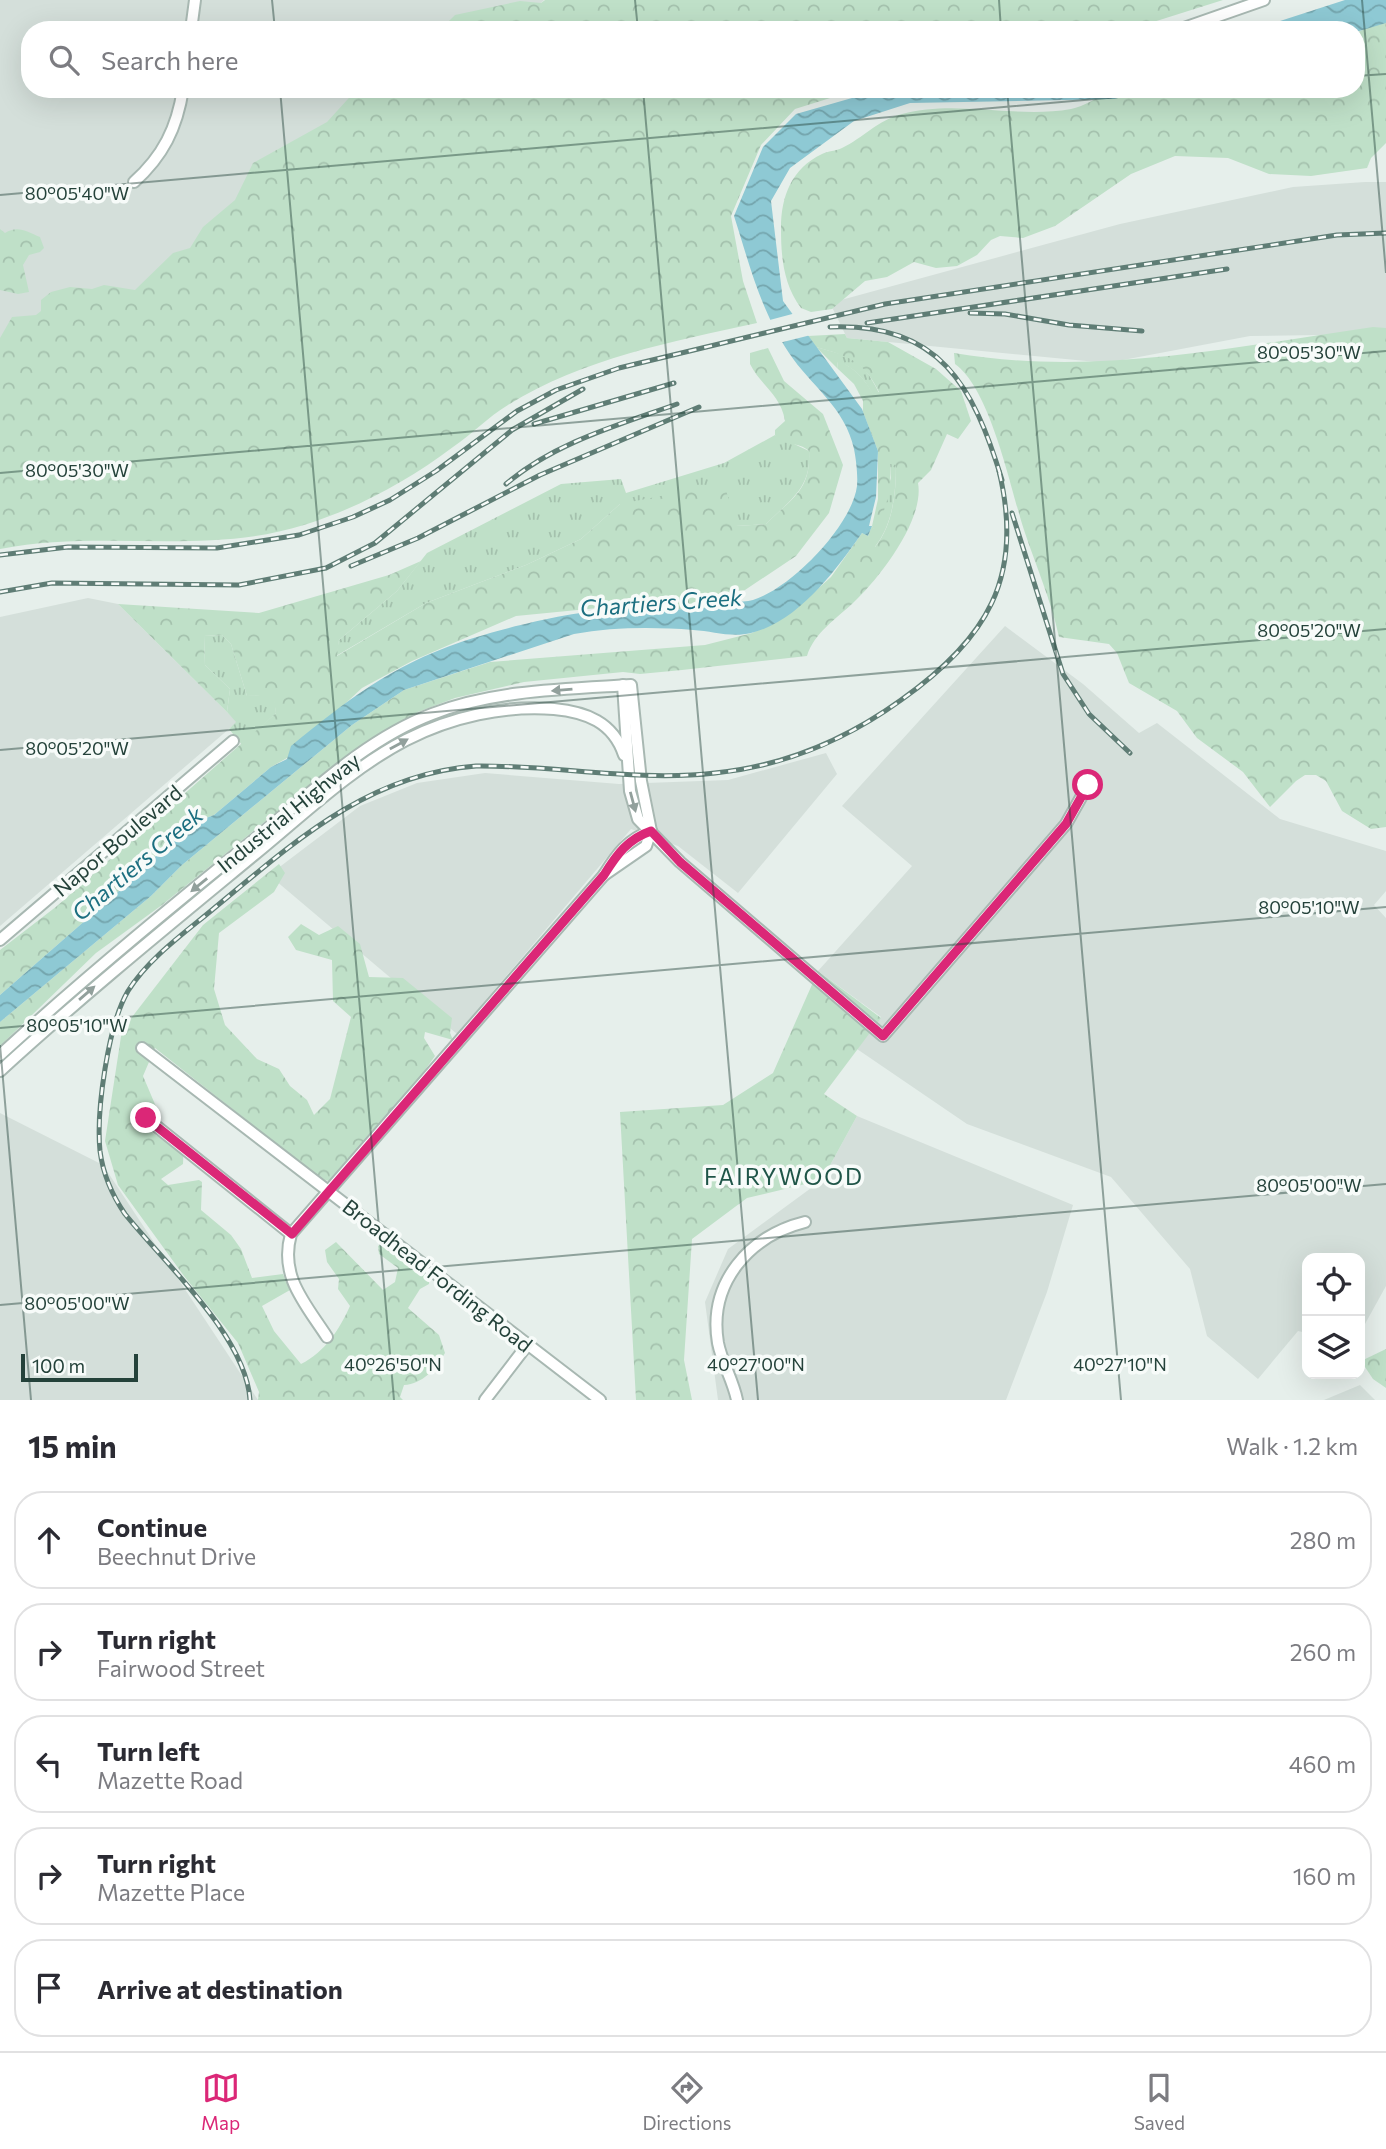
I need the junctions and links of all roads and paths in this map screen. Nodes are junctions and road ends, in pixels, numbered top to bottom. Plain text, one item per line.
1 (195, 0) edge
2 (1264, 0) edge
3 (192, 21) edge
4 (1204, 21) edge
5 (181, 98) edge
6 (134, 182) dead end
7 (627, 685) junction
8 (233, 741) dead end
9 (628, 768) junction
10 (1088, 785) dead end
11 (651, 831) junction
12 (0, 940) edge
13 (142, 1048) dead end
14 (0, 1055) edge
15 (0, 1071) edge
16 (146, 1118) dead end
17 (331, 1192) junction
18 (805, 1222) dead end
19 (292, 1234) junction
20 (327, 1336) dead end
21 (528, 1344) junction
22 (485, 1400) edge
23 (599, 1400) edge
24 (737, 1400) edge

1 - 3 street
2 - 4 street
5 - 6 street
7 - 9 street
7 - 11 street
7 -> 14 street, Industrial Highway
8 - 12 street, Napor Boulevard
9 -> 11 street
15 -> 9 street, Industrial Highway
10 - 11 street
11 - 17 street
13 - 17 street, Broadhead Fording Road
16 - 19 street
17 - 19 street
17 - 21 street, Broadhead Fording Road
18 - 24 street
19 - 20 street
21 - 22 street
21 - 23 street, Broadhead Fording Road

